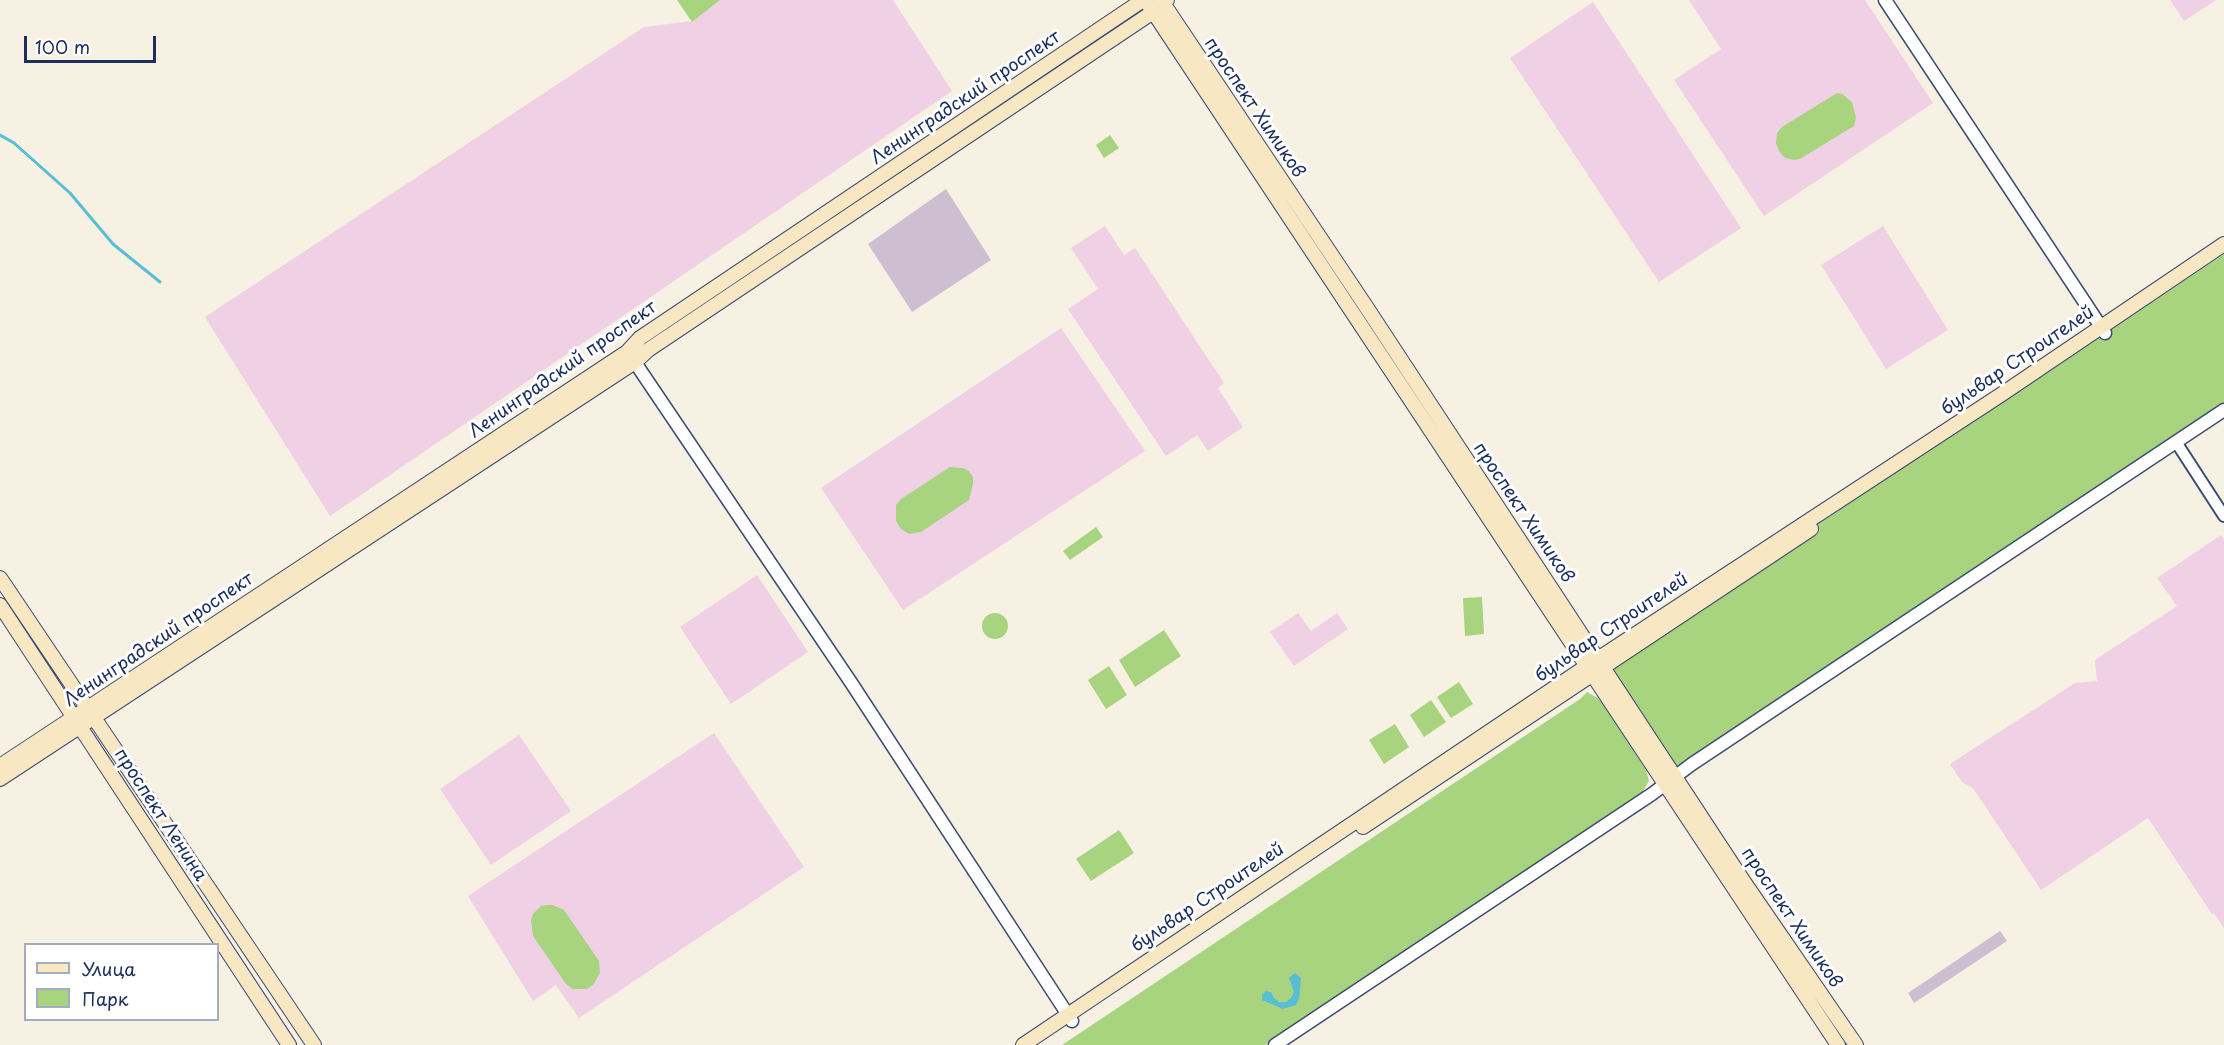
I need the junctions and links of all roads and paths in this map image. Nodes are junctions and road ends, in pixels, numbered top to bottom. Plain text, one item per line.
1 (1885, 0) edge
2 (1155, 3) edge
3 (2224, 244) edge
4 (2224, 254) edge
5 (2103, 330) junction
6 (631, 357) junction
7 (2224, 410) edge
8 (2176, 442) junction
9 (2224, 516) edge
10 (0, 578) edge
11 (0, 604) edge
12 (1595, 666) junction
13 (92, 713) junction
14 (78, 723) junction
15 (0, 766) edge
16 (0, 779) edge
17 (1670, 781) junction
18 (1070, 1017) junction
19 (289, 1045) edge
20 (314, 1045) edge
21 (1023, 1045) edge
22 (1037, 1045) edge
23 (1275, 1045) edge
24 (1838, 1045) edge
25 (1856, 1045) edge

1 - 5 street
2 - 6 main road, Ленинградский проспект
2 - 12 main road, проспект Химиков
3 - 5 main road, бульвар Строителей
4 - 5 main road, бульвар Строителей
5 - 12 main road, бульвар Строителей
6 - 13 main road, Ленинградский проспект
6 - 18 street
7 - 8 street
8 - 9 street
8 - 17 street
10 - 13 main road, проспект Ленина
11 - 14 main road, проспект Ленина
12 - 17 main road, проспект Химиков
12 - 18 main road, бульвар Строителей
13 - 14 main road, Ленинградский проспект
13 - 20 main road, проспект Ленина
14 - 15 main road, Ленинградский проспект
14 - 16 main road
14 - 19 main road, проспект Ленина
17 - 23 street
17 - 24 main road, проспект Химиков
17 - 25 main road, проспект Химиков
18 - 21 main road, бульвар Строителей
18 - 22 main road, бульвар Строителей

